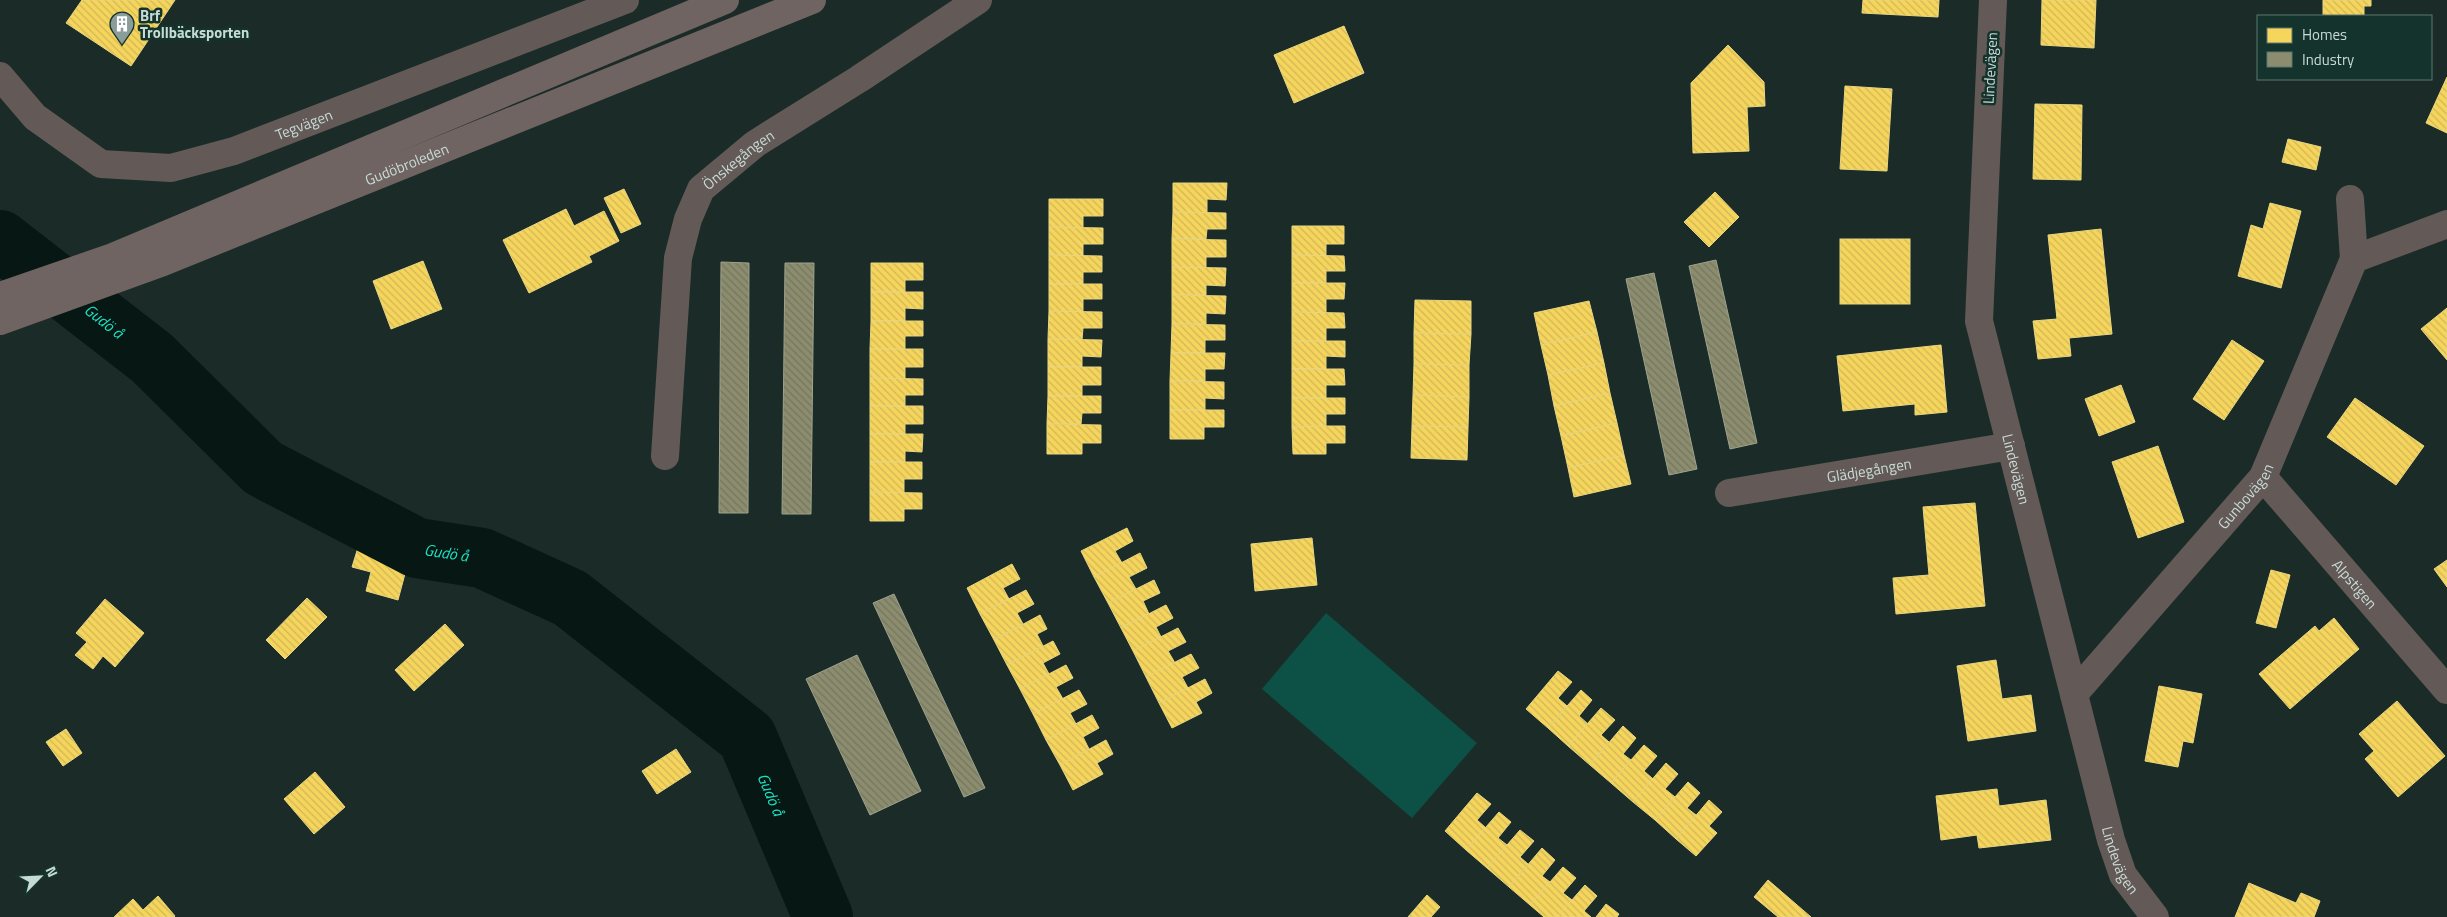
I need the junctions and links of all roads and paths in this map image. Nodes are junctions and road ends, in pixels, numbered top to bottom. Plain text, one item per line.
1 (625, 0) edge
2 (725, 0) edge
3 (812, 0) edge
4 (978, 0) edge
5 (1993, 0) edge
6 (0, 76) edge
7 (2350, 199) dead end
8 (2447, 224) edge
9 (2354, 259) junction
10 (122, 266) junction
11 (18, 298) edge
12 (0, 321) edge
13 (2011, 446) junction
14 (665, 456) dead end
15 (2264, 477) junction
16 (1729, 493) dead end
17 (2447, 690) edge
18 (2074, 694) junction
19 (2155, 917) edge

1 - 6 street, Tegvägen
2 - 10 main road, Gudöbroleden
3 - 10 main road, Gudöbroleden
4 - 14 street, Önskegången
5 - 13 street, Lindevägen
7 - 9 street, Gunbovägen
8 - 9 street
9 - 15 street, Gunbovägen
10 - 11 main road, Gudöbroleden
11 - 12 main road, Gudöbroleden
13 - 16 street, Glädjegången
13 - 18 street, Lindevägen
15 - 17 street, Alpstigen
15 - 18 street, Gunbovägen
18 - 19 street, Lindevägen

